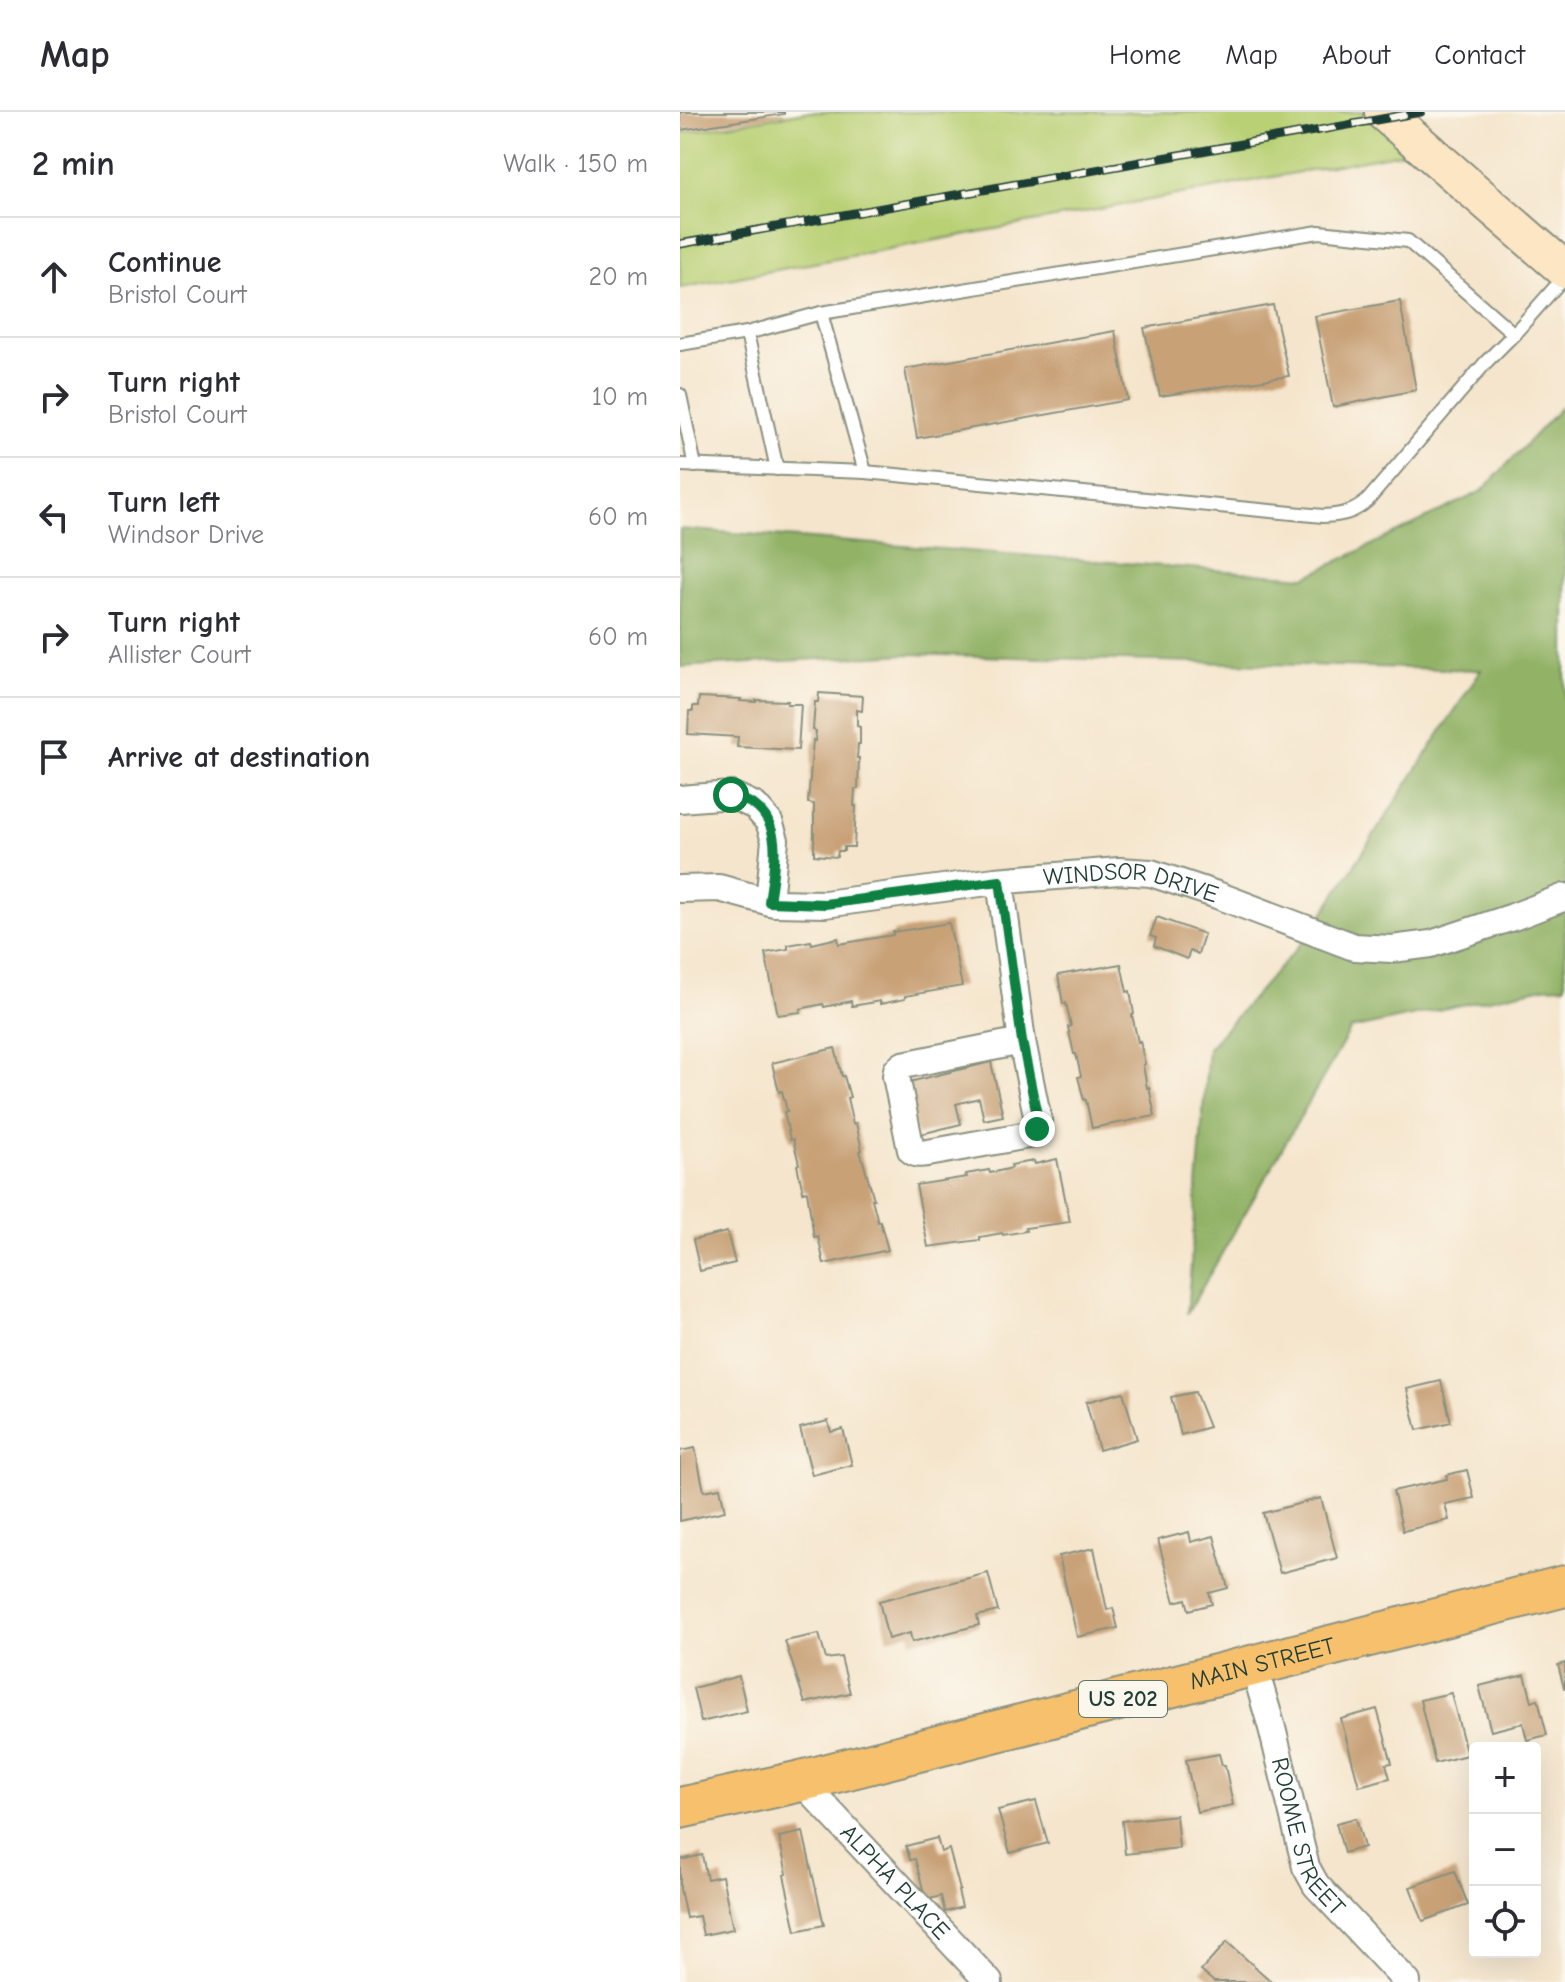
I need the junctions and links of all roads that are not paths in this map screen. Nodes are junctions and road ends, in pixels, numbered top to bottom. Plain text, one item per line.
1 (1383, 112) edge
2 (1563, 267) edge
3 (821, 313) junction
4 (747, 333) junction
5 (1514, 334) junction
6 (680, 344) edge
7 (680, 395) edge
8 (680, 465) edge
9 (695, 466) junction
10 (777, 469) junction
11 (865, 472) junction
12 (680, 799) edge
13 (1000, 881) junction
14 (680, 889) edge
15 (1565, 897) edge
16 (769, 902) junction
17 (1022, 1041) junction
18 (1565, 1586) edge
19 (1254, 1666) junction
20 (801, 1781) junction
21 (680, 1808) edge
22 (989, 1982) edge
23 (1407, 1982) edge

1 - 2 street
2 - 5 lane
3 - 4 lane
3 - 5 lane
3 - 11 lane
4 - 6 lane
4 - 10 lane
5 - 11 lane
7 - 9 lane
8 - 9 lane
9 - 10 lane
10 - 11 lane
12 - 16 street
13 - 15 street, WINDSOR DRIVE
13 - 16 street, WINDSOR DRIVE
13 - 17 street
14 - 16 street, WINDSOR DRIVE
17 - 17 street
18 - 19 main road, MAIN STREET / US 202
19 - 20 main road, MAIN STREET / US 202
19 - 23 street, ROOME STREET
20 - 21 main road, MAIN STREET / US 202
20 - 22 street, ALPHA PLACE

